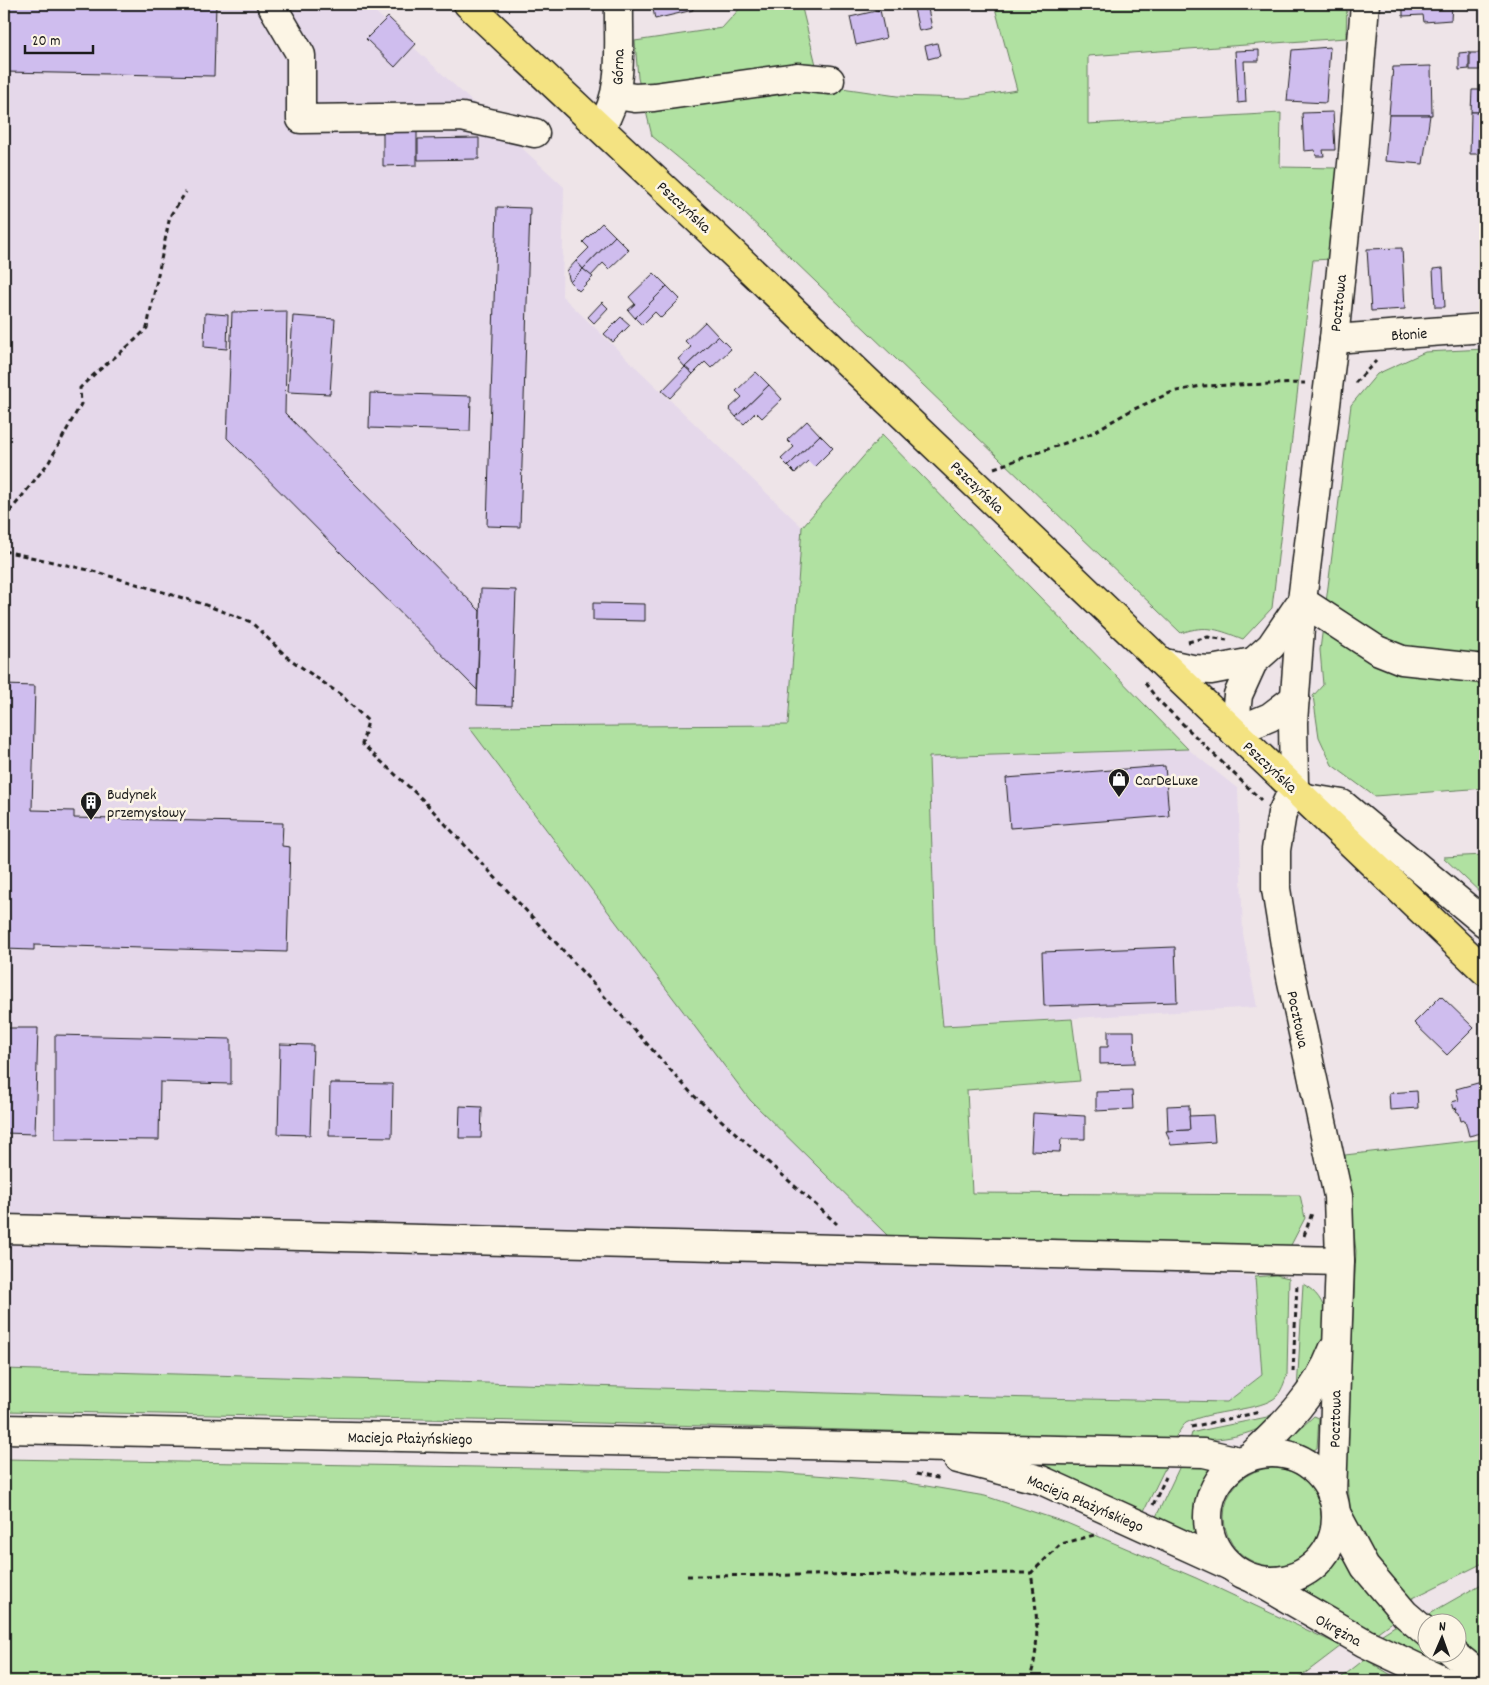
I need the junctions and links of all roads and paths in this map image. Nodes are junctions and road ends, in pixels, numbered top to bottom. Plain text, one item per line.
1 (271, 4) edge
2 (468, 4) edge
3 (619, 4) edge
4 (1364, 4) edge
5 (830, 80) dead end
6 (616, 95) junction
7 (601, 127) junction
8 (535, 133) dead end
9 (186, 192) dead end
10 (1485, 328) edge
11 (1334, 339) junction
12 (1383, 357) dead end
13 (1306, 383) dead end
14 (1350, 389) dead end
15 (994, 468) dead end
16 (4, 519) edge
17 (4, 550) edge
18 (1302, 601) junction
19 (1253, 662) junction
20 (1164, 663) junction
21 (1485, 669) edge
22 (1145, 684) dead end
23 (1295, 698) junction
24 (1234, 732) junction
25 (1300, 793) junction
26 (1262, 805) dead end
27 (1485, 923) edge
28 (1485, 971) edge
29 (1313, 1212) dead end
30 (4, 1229) edge
31 (862, 1249) junction
32 (1300, 1260) junction
33 (1340, 1261) junction
34 (1336, 1342) junction
35 (1292, 1379) dead end
36 (1264, 1410) dead end
37 (4, 1430) edge
38 (817, 1445) junction
39 (1177, 1453) junction
40 (1245, 1458) junction
41 (908, 1473) dead end
42 (944, 1480) dead end
43 (1334, 1504) junction
44 (1144, 1526) junction
45 (1093, 1529) dead end
46 (1241, 1572) junction
47 (1031, 1573) junction
48 (687, 1576) dead end
49 (1416, 1623) edge
50 (1464, 1662) edge
51 (1436, 1679) edge
52 (1485, 1679) edge
53 (1029, 1681) edge

1 - 8 street
2 - 7 main road, Pszczyńska
3 - 6 street, Górna
4 - 11 street, Pocztowa
5 - 6 street
6 - 7 street, Górna
7 - 20 main road, Pszczyńska
9 - 16 path
10 - 11 street, Błonie
11 - 18 street, Pocztowa
12 - 14 path
13 - 15 path
17 - 31 path
18 - 19 street, Pocztowa
18 - 21 street
18 - 23 street, Pocztowa
19 - 20 street
19 - 24 street, Pocztowa
20 - 24 main road, Pszczyńska
22 - 26 path
23 - 24 street
23 - 25 street, Pocztowa
24 - 25 main road, Pszczyńska
25 - 27 street
25 - 28 main road, Pszczyńska
25 - 33 street, Pocztowa
29 - 32 path
30 - 31 street
31 - 32 street
32 - 33 street
32 - 35 path
33 - 34 street, Pocztowa
34 - 40 street, Pocztowa
34 - 43 street, Pocztowa
36 - 39 path
37 - 38 street, Macieja Płażyńskiego
38 - 39 street, Macieja Płażyńskiego
38 - 44 street, Macieja Płażyńskiego
39 - 40 street, Macieja Płażyńskiego
39 - 44 path
40 - 43 street
40 - 46 street
41 - 42 path
43 - 46 street
43 - 49 street
44 - 46 street, Macieja Płażyńskiego
45 - 47 path
46 - 51 street, Okrężna
47 - 48 path
47 - 53 path
50 - 52 street

